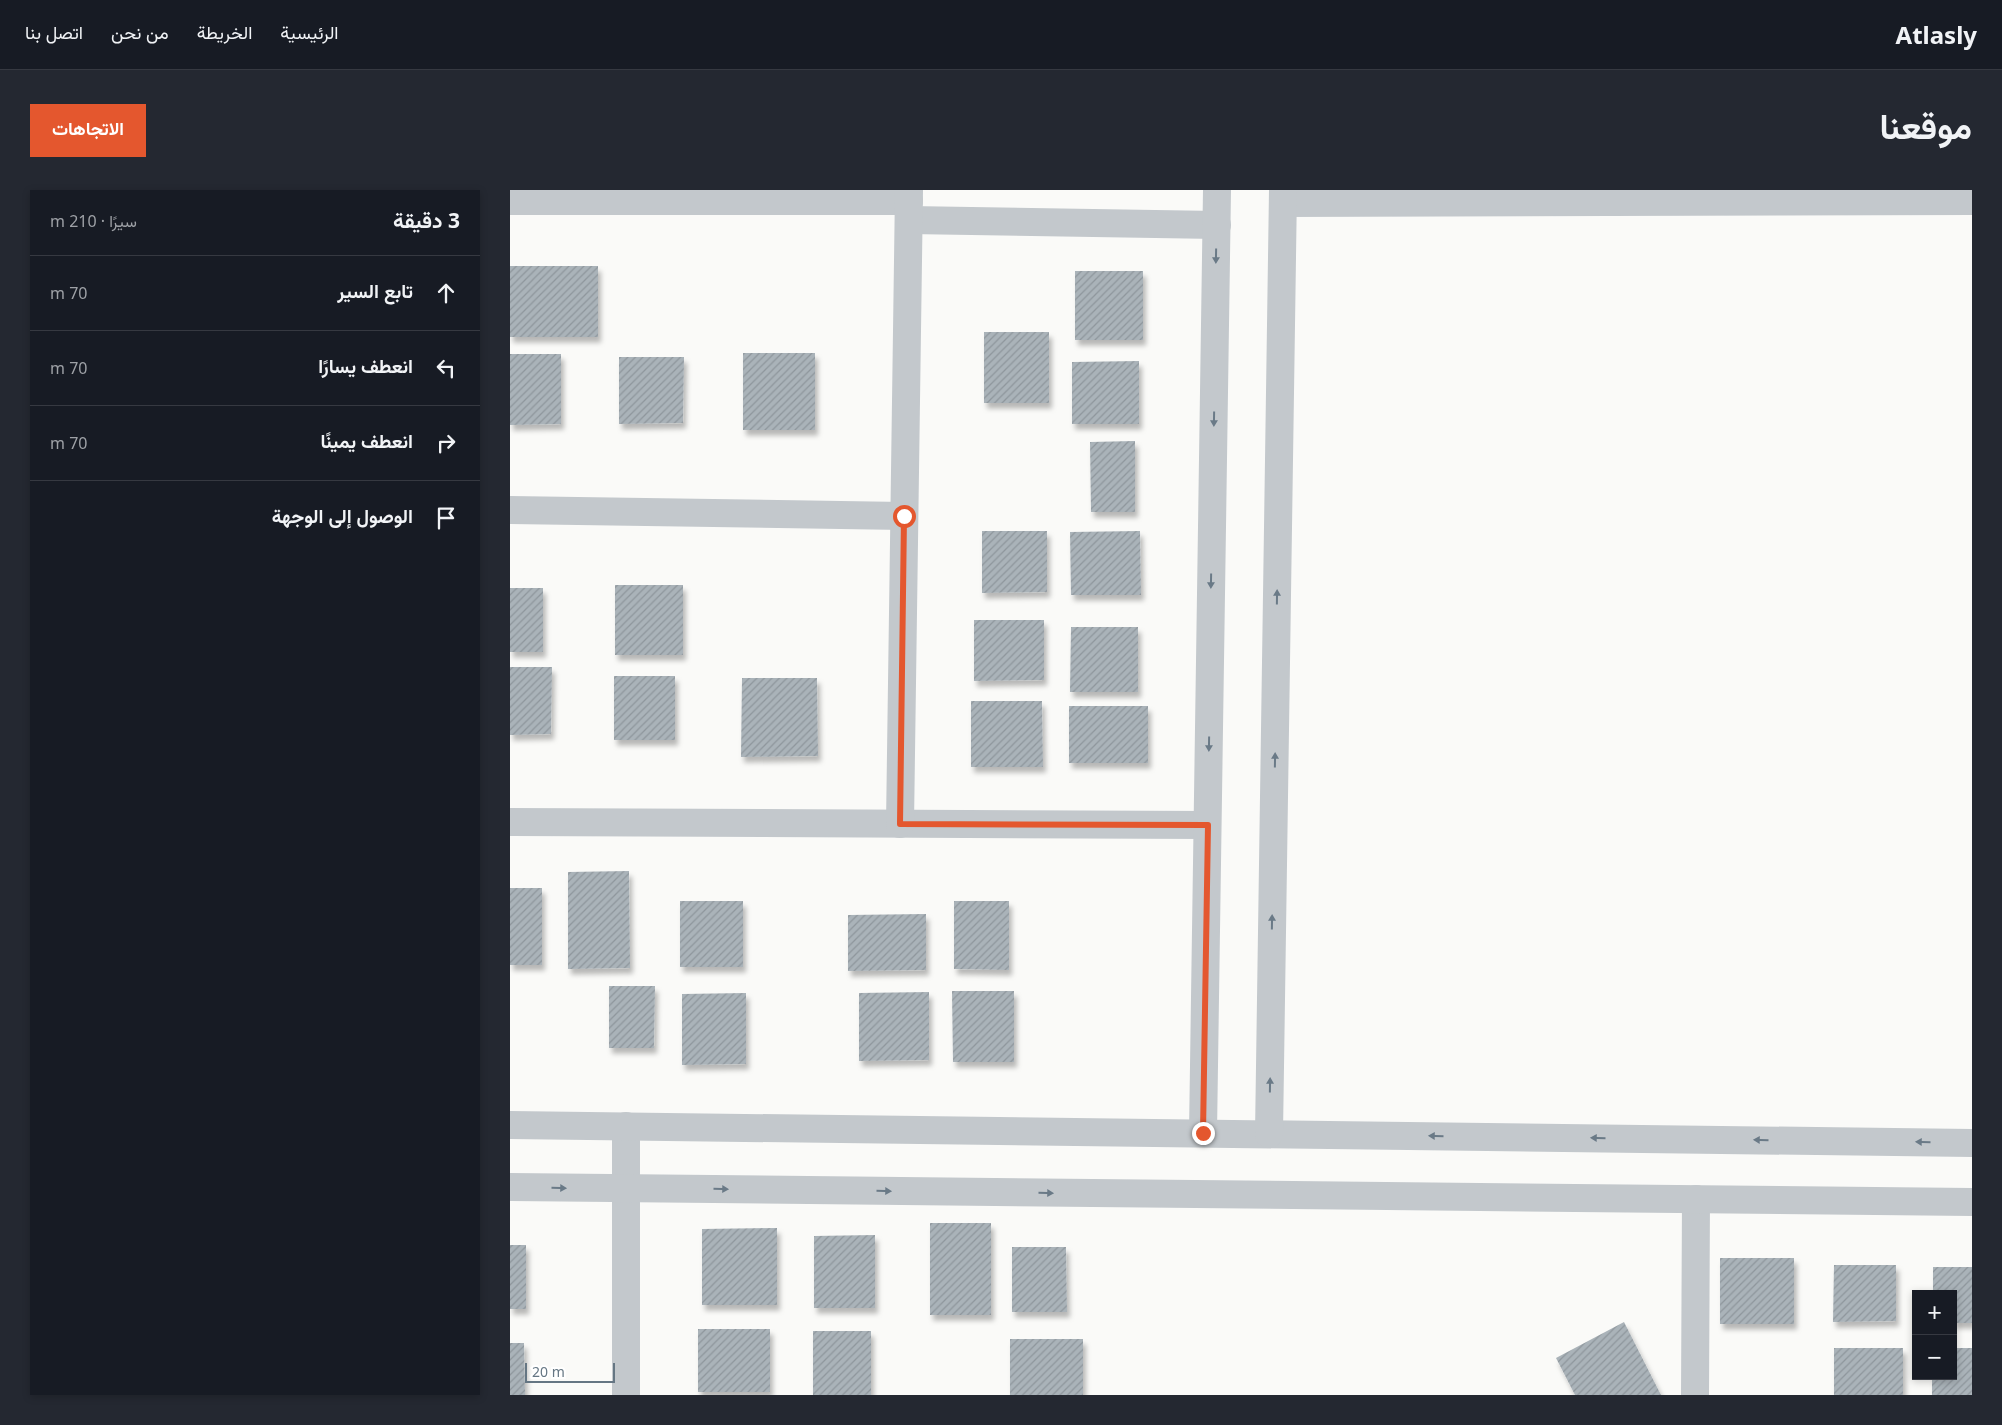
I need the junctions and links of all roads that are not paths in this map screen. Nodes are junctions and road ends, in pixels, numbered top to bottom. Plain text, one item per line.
1 (1217, 190) edge
2 (1283, 197) edge
3 (510, 201) edge
4 (1972, 201) edge
5 (909, 203) edge
6 (1217, 225) junction
7 (510, 510) edge
8 (904, 516) junction
9 (510, 822) edge
10 (900, 824) junction
11 (1208, 825) junction
12 (510, 1125) edge
13 (626, 1126) junction
14 (1203, 1133) junction
15 (1269, 1134) junction
16 (1972, 1143) edge
17 (510, 1187) edge
18 (627, 1188) junction
19 (1696, 1199) junction
20 (1972, 1202) edge
21 (626, 1395) edge
22 (1695, 1395) edge

1 - 6 street
2 - 4 street
15 -> 2 street
3 - 5 street
5 - 6 street
5 - 8 street
6 -> 11 street
7 - 8 street
8 - 10 street
9 - 10 street
10 - 11 street
11 - 14 street
12 - 13 street
13 - 14 street
13 - 18 street
14 - 15 street
16 -> 15 street
17 -> 18 street
18 -> 19 street
18 - 21 street
19 - 20 street
19 - 22 street

